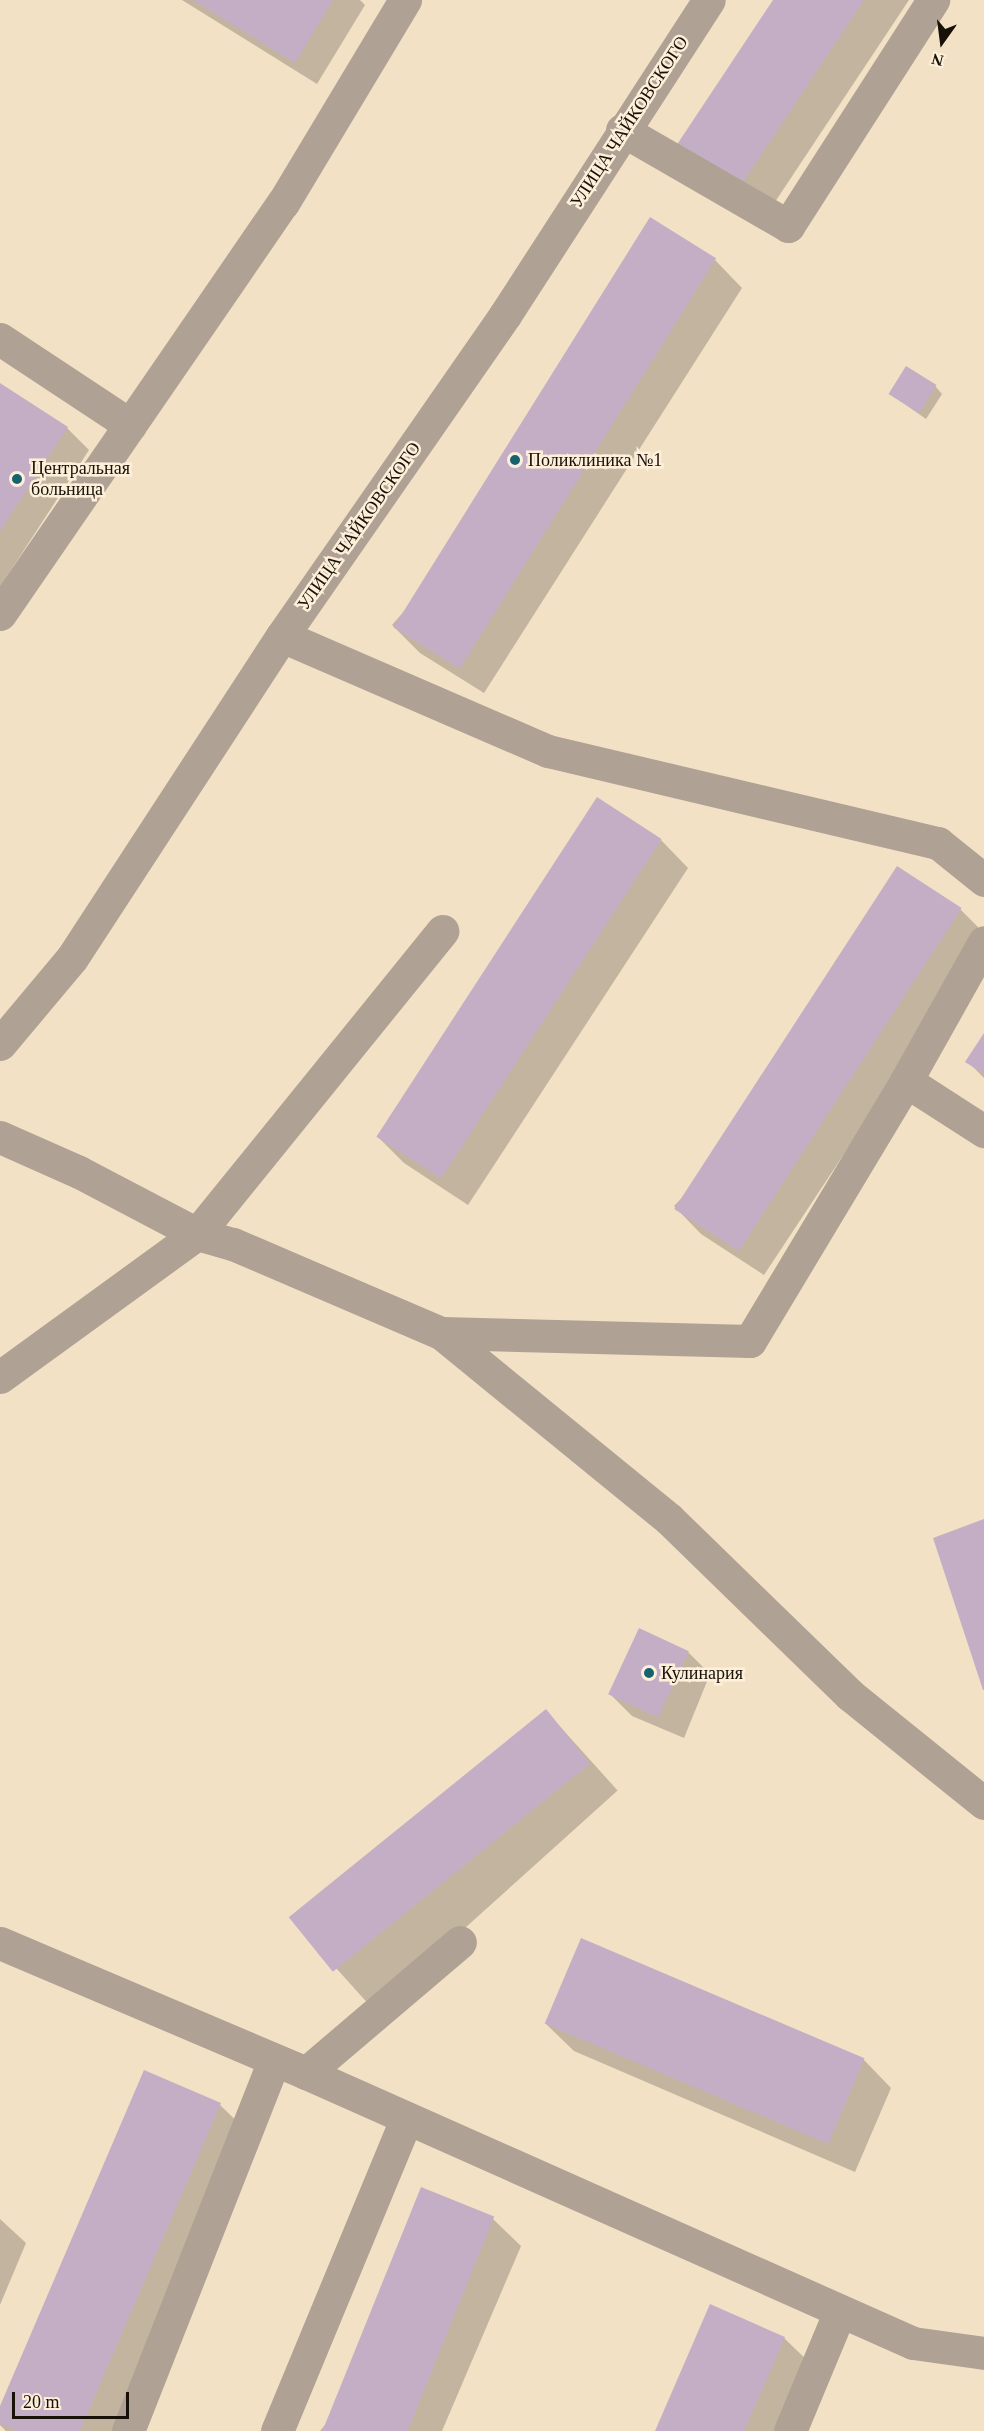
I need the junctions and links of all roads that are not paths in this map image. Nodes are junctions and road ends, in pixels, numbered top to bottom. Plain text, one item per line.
1 (405, 0) edge
2 (709, 0) edge
3 (933, 0) edge
4 (622, 130) junction
5 (0, 339) edge
6 (130, 425) junction
7 (0, 614) edge
8 (282, 636) junction
9 (984, 880) edge
10 (442, 931) dead end
11 (984, 942) edge
12 (2, 1039) edge
13 (906, 1082) junction
14 (984, 1131) edge
15 (0, 1137) edge
16 (197, 1234) junction
17 (441, 1333) junction
18 (0, 1377) edge
19 (984, 1803) edge
20 (460, 1942) dead end
21 (0, 1943) edge
22 (273, 2062) junction
23 (306, 2073) junction
24 (406, 2120) junction
25 (840, 2311) junction
26 (984, 2354) edge
27 (128, 2431) edge
28 (277, 2431) edge
29 (790, 2431) edge

1 - 6 street
2 - 4 street, УЛИЦА ЧАЙКОВСКОГО
3 - 4 street
4 - 8 street, УЛИЦА ЧАЙКОВСКОГО
5 - 6 street
6 - 7 street
8 - 9 street
8 - 12 street, УЛИЦА ЧАЙКОВСКОГО
10 - 16 street
11 - 13 street
13 - 14 street
13 - 17 street
15 - 16 street
16 - 17 street
16 - 18 street
17 - 19 street
20 - 23 street
21 - 22 street
22 - 23 street
22 - 27 street
23 - 24 street
24 - 25 street
24 - 28 street
25 - 26 street
25 - 29 street

